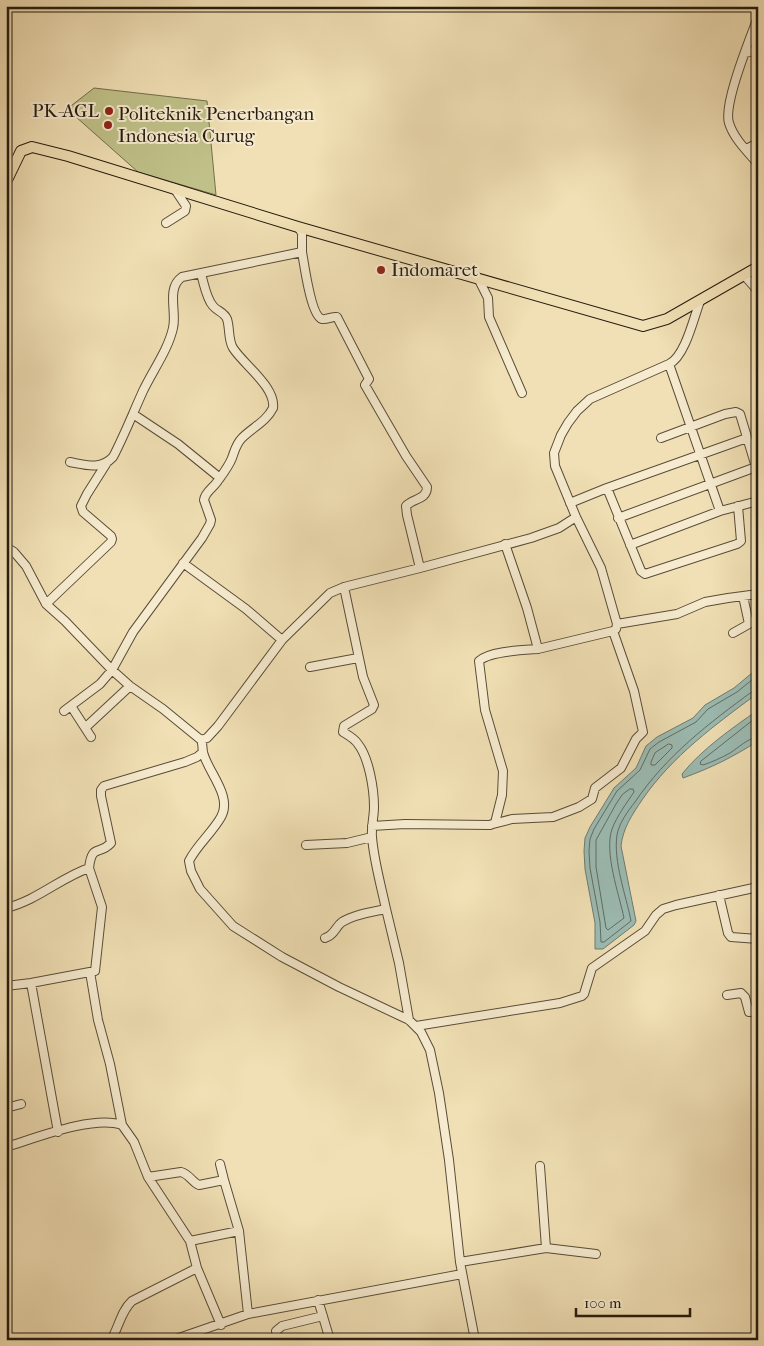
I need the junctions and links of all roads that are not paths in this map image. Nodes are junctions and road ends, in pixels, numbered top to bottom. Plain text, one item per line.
1 (758, 17) edge
2 (758, 50) edge
3 (745, 53) junction
4 (758, 143) edge
5 (746, 149) junction
6 (758, 164) edge
7 (6, 182) edge
8 (174, 188) junction
9 (166, 223) dead end
10 (298, 227) junction
11 (302, 252) junction
12 (758, 267) edge
13 (200, 274) junction
14 (744, 275) junction
15 (479, 280) junction
16 (758, 291) edge
17 (700, 301) junction
18 (669, 364) junction
19 (522, 393) dead end
20 (133, 414) junction
21 (690, 427) junction
22 (661, 438) dead end
23 (747, 438) junction
24 (700, 455) junction
25 (70, 462) dead end
26 (106, 464) junction
27 (757, 469) edge
28 (220, 478) junction
29 (709, 483) junction
30 (607, 488) junction
31 (758, 501) edge
32 (570, 503) junction
33 (738, 506) junction
34 (720, 511) junction
35 (576, 517) junction
36 (618, 518) junction
37 (505, 544) junction
38 (630, 545) junction
39 (6, 547) edge
40 (183, 563) junction
41 (420, 568) junction
42 (344, 586) junction
43 (758, 594) edge
44 (743, 596) junction
45 (46, 604) junction
46 (615, 628) junction
47 (733, 633) dead end
48 (282, 640) junction
49 (538, 649) junction
50 (358, 658) junction
51 (310, 667) dead end
52 (112, 670) junction
53 (130, 686) junction
54 (86, 727) junction
55 (91, 737) dead end
56 (201, 740) junction
57 (203, 752) junction
58 (493, 824) junction
59 (372, 826) junction
60 (372, 837) junction
61 (306, 845) dead end
62 (89, 868) junction
63 (758, 887) edge
64 (719, 895) junction
65 (6, 908) edge
66 (386, 909) junction
67 (326, 938) dead end
68 (758, 939) edge
69 (90, 972) junction
70 (32, 983) junction
71 (6, 986) edge
72 (727, 995) dead end
73 (758, 1011) edge
74 (409, 1020) junction
75 (416, 1026) junction
76 (21, 1104) dead end
77 (7, 1106) edge
78 (122, 1125) junction
79 (58, 1132) junction
80 (6, 1147) edge
81 (220, 1164) dead end
82 (540, 1166) dead end
83 (148, 1177) junction
84 (224, 1180) junction
85 (239, 1231) junction
86 (190, 1241) junction
87 (546, 1248) junction
88 (596, 1254) dead end
89 (460, 1262) junction
90 (198, 1268) junction
91 (462, 1274) junction
92 (318, 1300) junction
93 (248, 1314) junction
94 (323, 1316) junction
95 (221, 1325) junction
96 (111, 1340) edge
97 (173, 1340) edge
98 (278, 1340) edge
99 (330, 1340) edge
100 (475, 1340) edge

1 - 3 street
2 - 3 street
3 - 5 street
4 - 5 street
5 - 6 street
7 - 8 main road
8 - 9 street
8 - 10 main road
10 - 11 street
10 - 15 main road
11 - 13 street
11 - 41 street
12 - 14 main road
13 - 20 street
13 - 28 street
14 - 16 street
14 - 17 main road
15 - 17 main road
15 - 19 street
17 - 18 street
18 - 21 street
18 - 32 street
20 - 26 street
20 - 28 street
21 - 22 street
21 - 23 street
21 - 24 street
23 - 24 street
23 - 27 street
24 - 29 street
24 - 30 street
25 - 26 street
26 - 45 street
27 - 29 street
28 - 40 street
29 - 34 street
29 - 36 street
30 - 32 street
30 - 36 street
31 - 33 street
32 - 35 street
33 - 34 street
33 - 38 street
34 - 38 street
35 - 37 street
35 - 46 street
36 - 38 street
37 - 41 street
37 - 49 street
39 - 45 street
40 - 48 street
40 - 52 street
41 - 42 street
42 - 48 street
42 - 50 street
43 - 44 street
44 - 46 street
44 - 47 street
45 - 52 street
46 - 49 street
46 - 58 street
48 - 56 street
49 - 58 street
50 - 51 street
50 - 59 street
52 - 53 street
52 - 54 street
53 - 54 street
53 - 56 street
54 - 55 street
56 - 57 street
57 - 62 street
57 - 74 street
58 - 59 street
59 - 60 street
60 - 61 street
60 - 66 street
62 - 65 street
62 - 69 street
63 - 64 street
64 - 68 street
64 - 75 street
66 - 67 street
66 - 74 street
69 - 70 street
69 - 78 street
70 - 71 street
70 - 79 street
72 - 73 street
74 - 75 street
75 - 89 street
76 - 77 street
78 - 79 street
78 - 83 street
79 - 80 street
81 - 84 street
82 - 87 street
83 - 84 street
83 - 86 street
84 - 85 street
85 - 86 street
85 - 93 street
86 - 90 street
87 - 88 street
87 - 89 street
89 - 91 street
90 - 95 street
90 - 96 street
91 - 92 street
91 - 100 street
92 - 93 street
92 - 94 street
93 - 95 street
94 - 98 street
94 - 99 street
95 - 97 street

